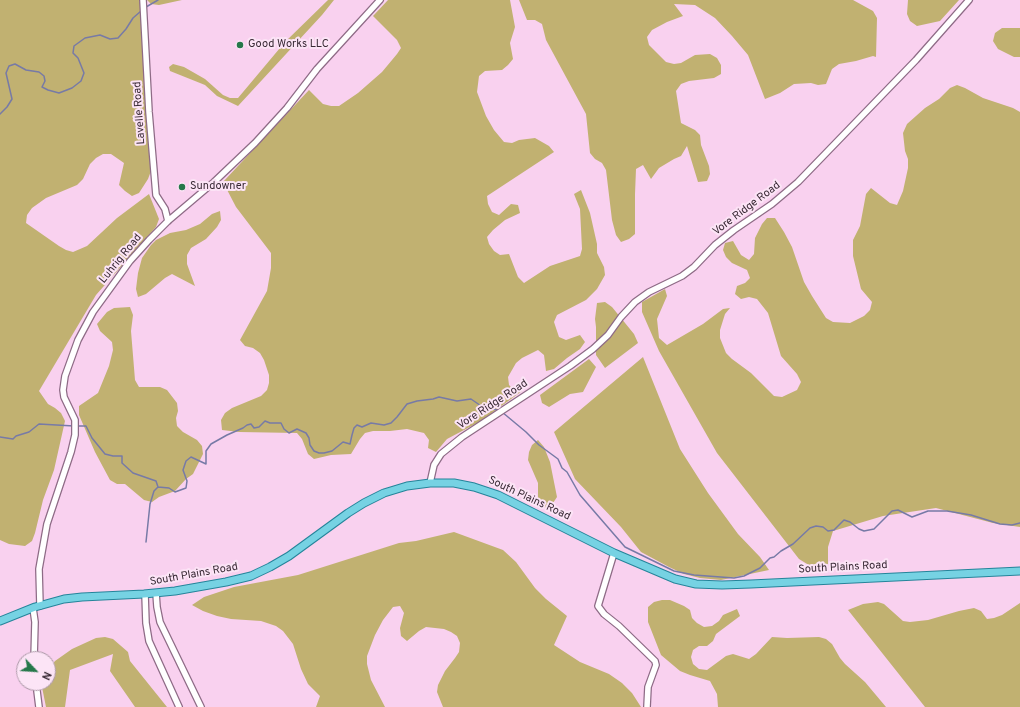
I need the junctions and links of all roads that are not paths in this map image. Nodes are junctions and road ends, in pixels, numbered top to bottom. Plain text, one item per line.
1 (143, 0) edge
2 (380, 0) edge
3 (969, 0) edge
4 (168, 221) junction
5 (430, 483) junction
6 (614, 553) junction
7 (1020, 571) edge
8 (156, 593) junction
9 (145, 594) junction
10 (37, 607) junction
11 (0, 621) edge
12 (34, 651) edge
13 (37, 691) edge
14 (39, 707) edge
15 (179, 707) edge
16 (202, 707) edge
17 (648, 707) edge

1 - 4 street, Lavelle Road
2 - 4 street, Luhrig Road
3 - 5 street, Vore Ridge Road
4 - 10 street, Luhrig Road
5 - 6 main road, South Plains Road
5 - 8 main road, South Plains Road
6 - 7 main road, South Plains Road
6 - 17 street
8 - 9 main road, South Plains Road
8 - 16 street
9 - 10 main road, South Plains Road
9 - 15 street
10 - 11 main road, South Plains Road
10 - 12 street, Luhrig Road
13 - 14 street

